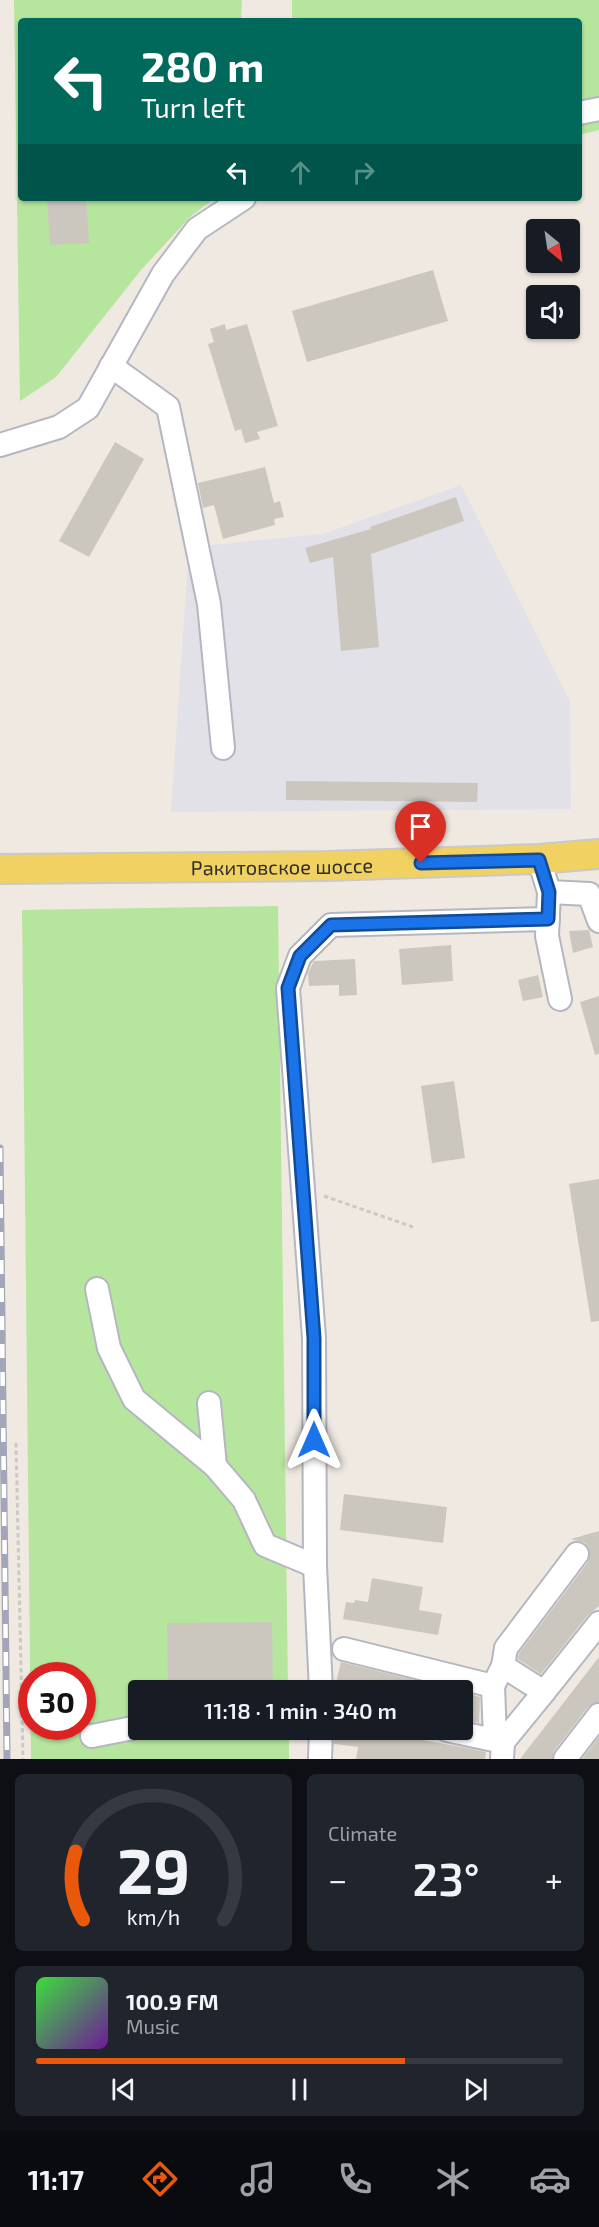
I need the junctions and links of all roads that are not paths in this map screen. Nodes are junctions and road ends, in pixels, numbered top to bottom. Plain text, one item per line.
1 (599, 109) edge
2 (582, 112) edge
3 (239, 201) edge
4 (111, 366) junction
5 (0, 445) edge
6 (223, 748) dead end
7 (599, 854) edge
8 (539, 860) junction
9 (0, 869) edge
10 (549, 892) junction
11 (548, 919) junction
12 (599, 921) edge
13 (560, 999) dead end
14 (97, 1289) dead end
15 (208, 1403) dead end
16 (215, 1466) junction
17 (577, 1554) dead end
18 (315, 1566) junction
19 (599, 1623) edge
20 (344, 1649) dead end
21 (498, 1676) junction
22 (321, 1680) edge
23 (544, 1692) junction
24 (599, 1715) edge
25 (128, 1729) edge
26 (96, 1735) edge
27 (473, 1738) edge
28 (321, 1740) edge
29 (500, 1747) edge
30 (320, 1759) edge
31 (565, 1759) edge

1 - 2 street
3 - 4 street
4 - 5 street
4 - 6 street
7 - 8 main road, Ракитовское шоссе
8 - 9 main road, Ракитовское шоссе
8 - 10 street
10 - 11 street
10 - 12 street
11 - 13 street
11 - 18 street
14 - 16 street
15 - 16 street
16 - 18 street
17 - 21 street
18 - 22 street
19 - 23 street
20 - 21 street
21 - 23 street
21 - 29 street
23 - 29 street
24 - 31 street
25 - 26 street
27 - 29 street
28 - 30 street

